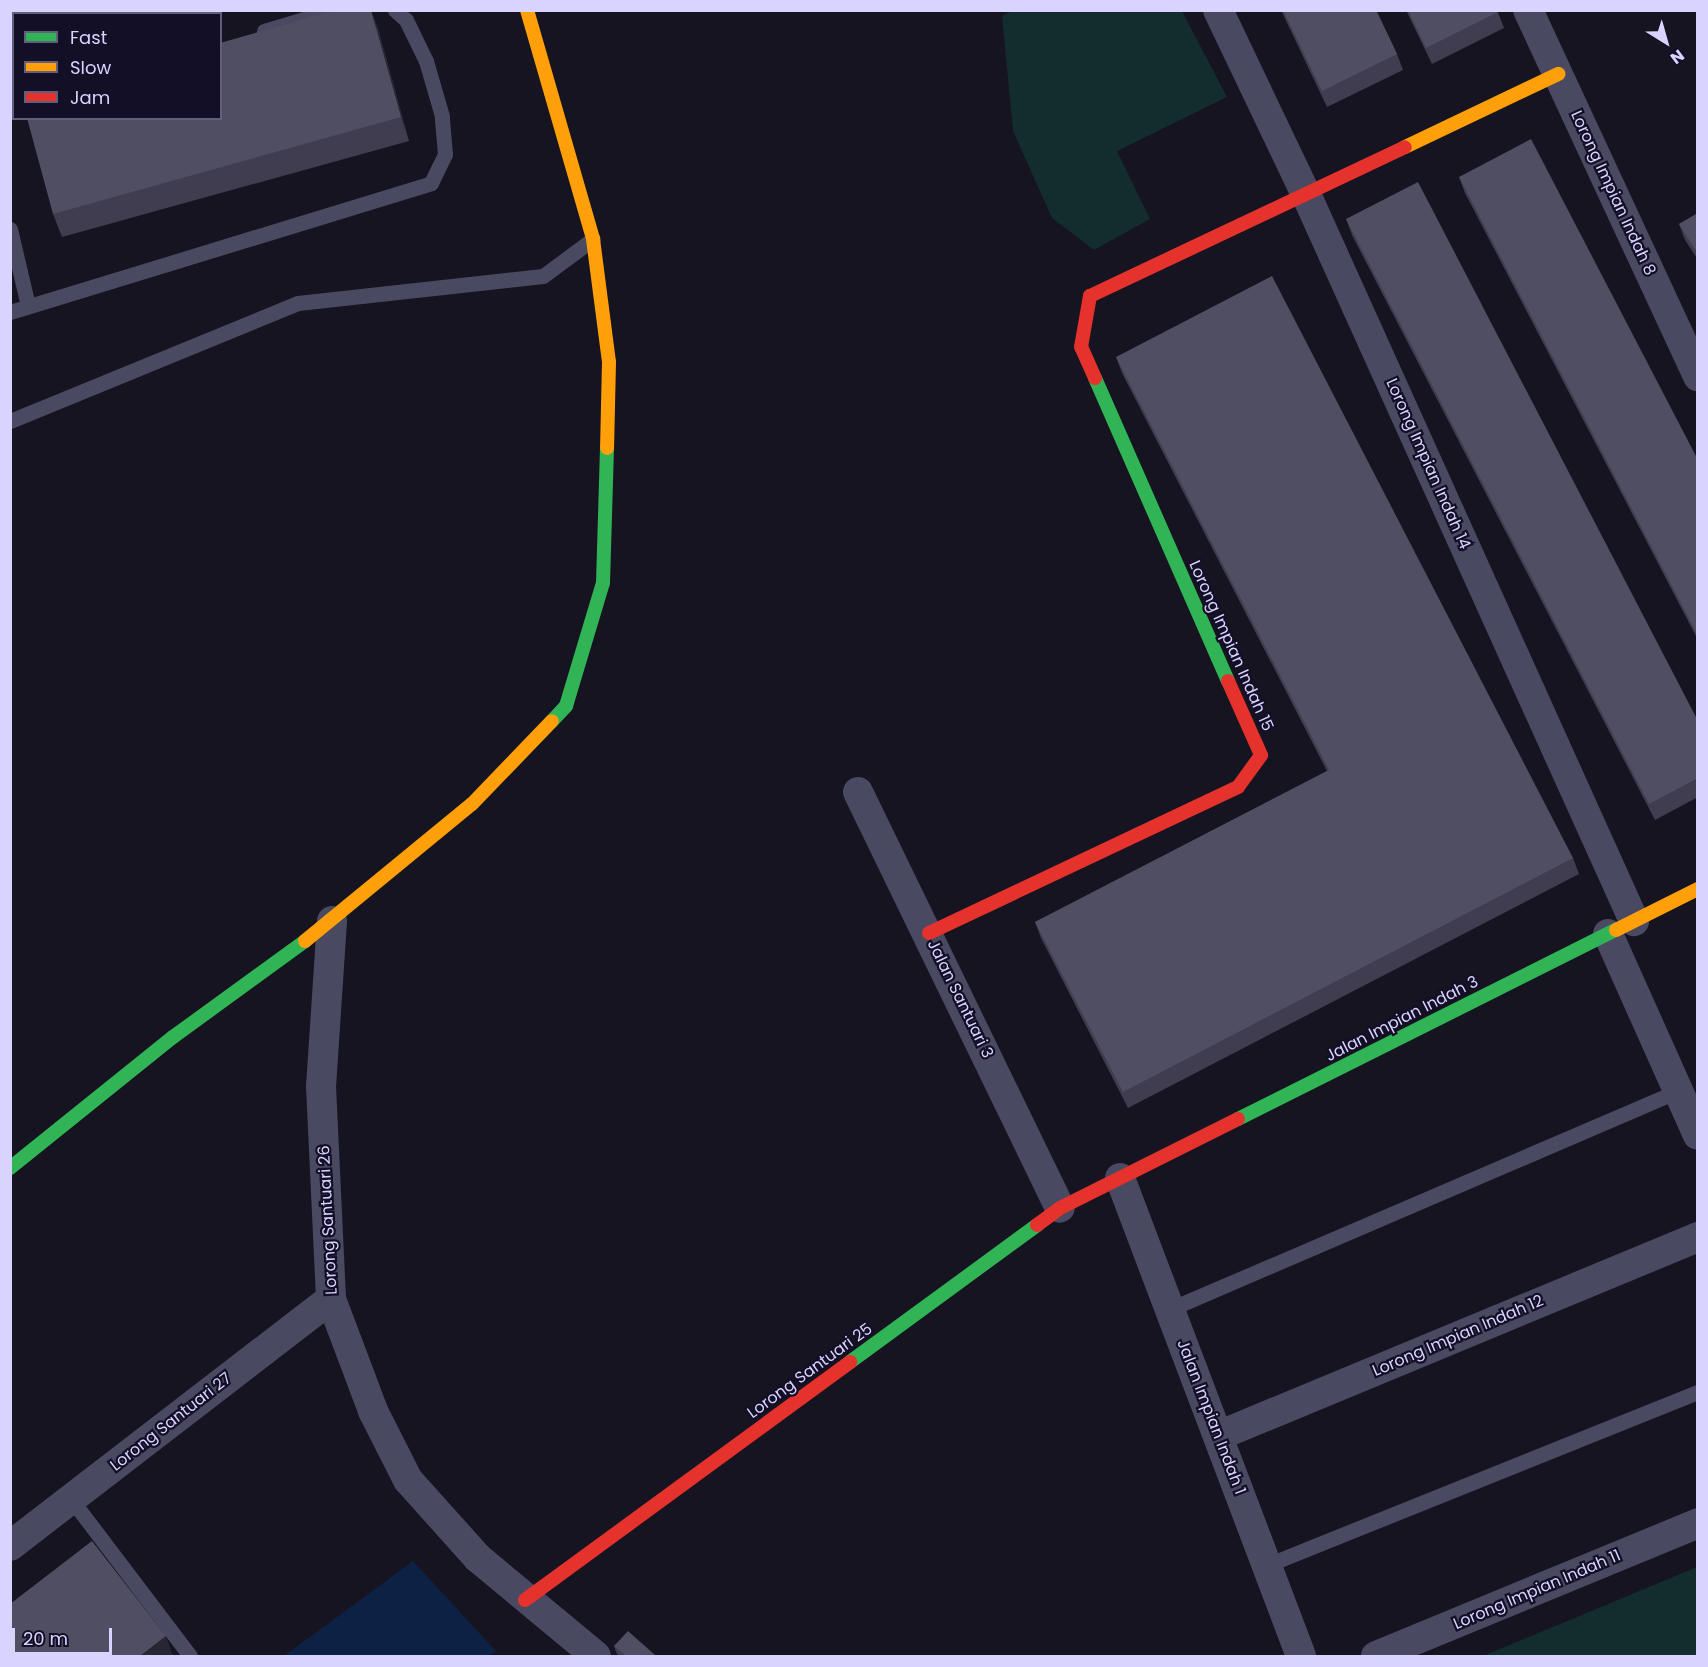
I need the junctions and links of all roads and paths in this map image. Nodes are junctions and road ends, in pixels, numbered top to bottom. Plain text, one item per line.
1 (334, 10) edge
2 (395, 10) edge
3 (527, 10) edge
4 (1218, 10) edge
5 (1528, 10) edge
6 (243, 37) edge
7 (1558, 74) junction
8 (1305, 192) junction
9 (10, 229) edge
10 (593, 239) junction
11 (28, 306) junction
12 (10, 312) edge
13 (1698, 377) edge
14 (10, 421) edge
15 (858, 792) dead end
16 (1698, 889) edge
17 (332, 921) junction
18 (1621, 927) junction
19 (928, 933) junction
20 (1678, 1091) junction
21 (1698, 1135) edge
22 (10, 1168) edge
23 (1120, 1178) junction
24 (1060, 1208) junction
25 (1698, 1237) edge
26 (331, 1299) junction
27 (1170, 1309) junction
28 (1698, 1392) edge
29 (1218, 1436) junction
30 (71, 1498) junction
31 (1698, 1523) edge
32 (10, 1546) edge
33 (1267, 1565) junction
34 (525, 1600) junction
35 (190, 1656) edge
36 (596, 1656) edge
37 (1301, 1656) edge
38 (1376, 1656) edge

1 - 6 lane
2 - 11 lane
3 - 10 street
4 - 8 street, Lorong Impian Indah 14
5 - 7 street, Lorong Impian Indah 8
7 - 8 street
7 - 13 street, Lorong Impian Indah 8
8 - 18 street, Lorong Impian Indah 14
8 - 19 street, Lorong Impian Indah 15
9 - 11 lane
10 - 14 lane
10 - 17 street
11 - 12 lane
15 - 19 street, Jalan Santuari 3
16 - 18 street, Jalan Impian Indah 3
17 - 22 street
17 - 26 street, Lorong Santuari 26
18 - 20 street, Lorong Impian Indah 14
18 - 23 street, Jalan Impian Indah 3
19 - 24 street, Jalan Santuari 3
20 - 21 street, Lorong Impian Indah 14
20 - 27 lane
23 - 24 street, Lorong Santuari 25
23 - 27 street, Jalan Impian Indah 1
24 - 34 street, Lorong Santuari 25
25 - 29 street, Lorong Impian Indah 12
26 - 30 street, Lorong Santuari 27
26 - 34 street, Lorong Santuari 26
27 - 29 street, Jalan Impian Indah 1
28 - 33 lane
29 - 33 street, Jalan Impian Indah 1
30 - 32 street, Lorong Santuari 27
30 - 35 lane
31 - 38 street, Lorong Impian Indah 11
33 - 37 street, Jalan Impian Indah 1
34 - 36 street, Lorong Santuari 26

